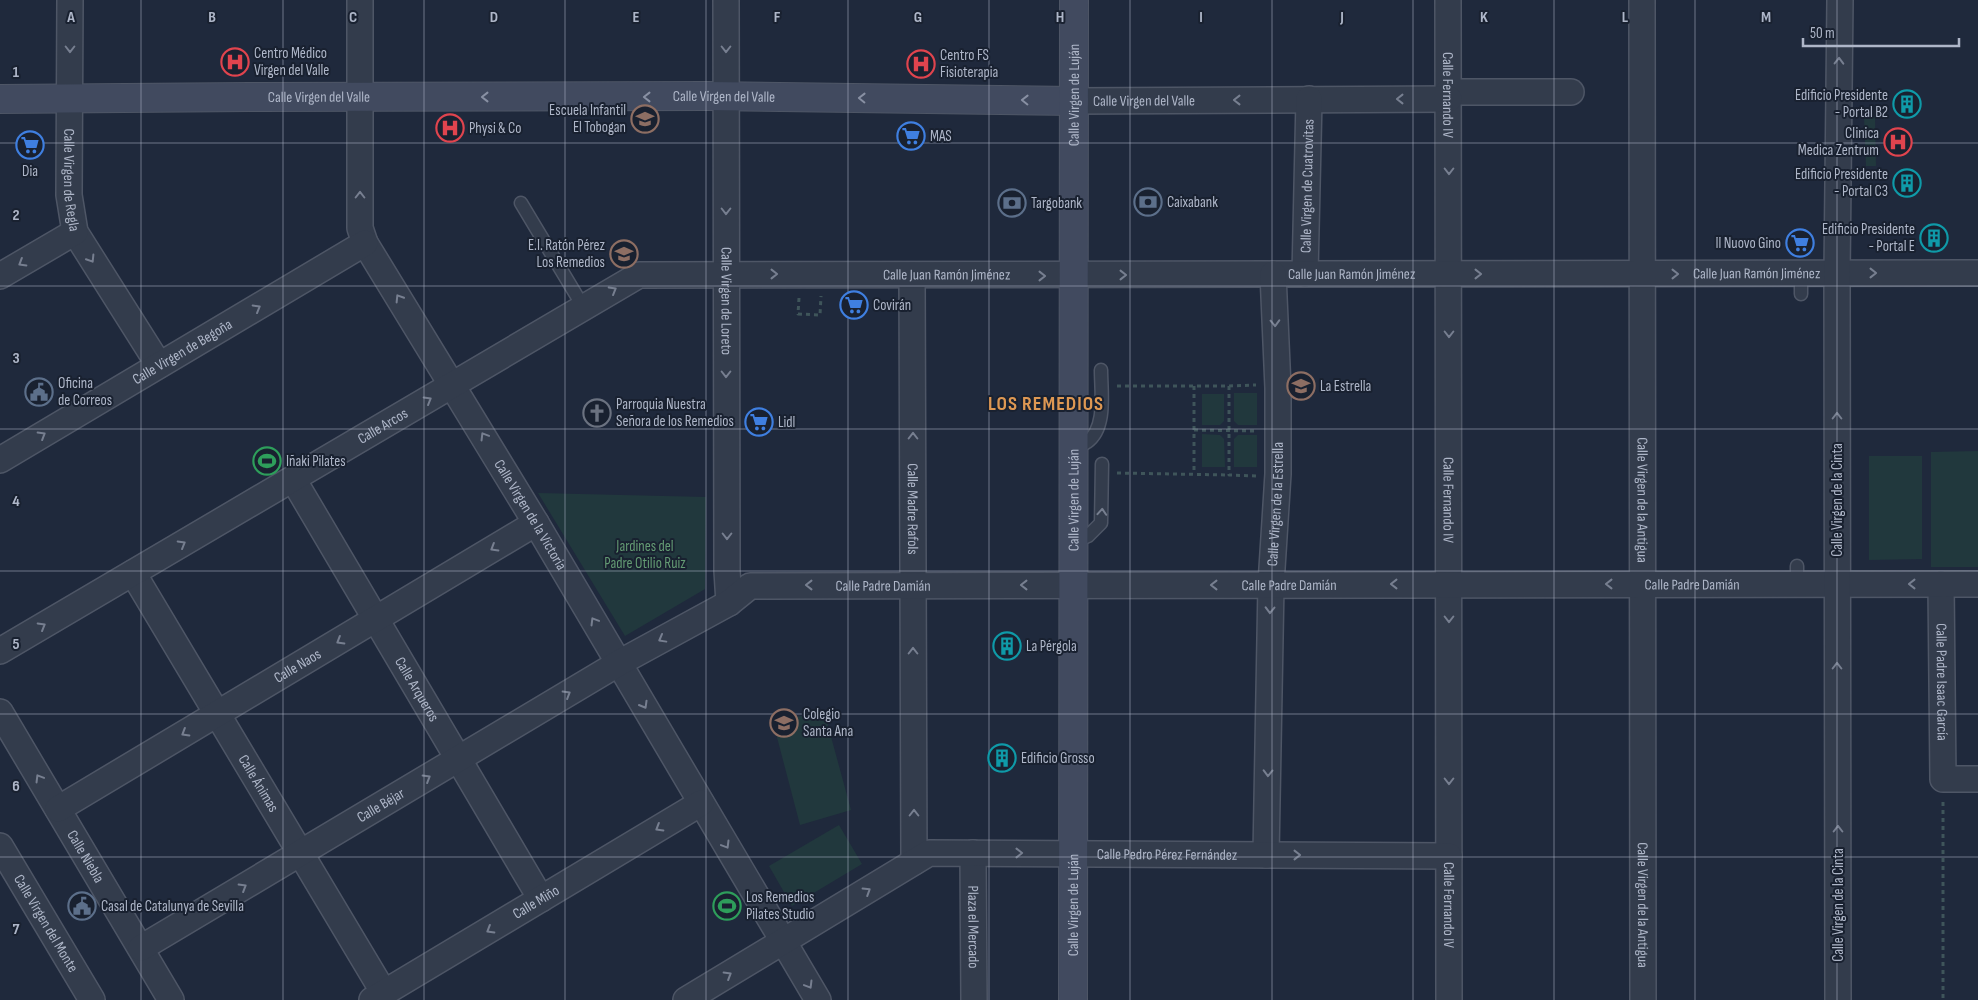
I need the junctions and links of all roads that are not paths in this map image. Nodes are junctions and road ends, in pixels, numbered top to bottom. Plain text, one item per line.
1 (70, 0) edge
2 (360, 0) edge
3 (726, 0) edge
4 (1074, 0) edge
5 (1448, 0) edge
6 (1642, 0) edge
7 (1840, 0) edge
8 (1571, 92) dead end
9 (1448, 95) junction
10 (726, 96) junction
11 (69, 98) junction
12 (360, 98) junction
13 (0, 99) edge
14 (1309, 99) junction
15 (1074, 101) junction
16 (521, 202) dead end
17 (75, 232) junction
18 (365, 243) junction
19 (1837, 273) junction
20 (1978, 273) edge
21 (725, 274) junction
22 (1274, 274) junction
23 (1305, 274) junction
24 (1449, 274) junction
25 (1642, 274) junction
26 (912, 275) junction
27 (0, 276) edge
28 (1074, 276) junction
29 (584, 308) junction
30 (159, 365) junction
31 (1101, 370) dead end
32 (452, 385) junction
33 (1072, 449) junction
34 (0, 460) edge
35 (1102, 464) dead end
36 (293, 479) junction
37 (536, 523) junction
38 (1072, 543) junction
39 (133, 573) junction
40 (1271, 584) junction
41 (1449, 584) junction
42 (1643, 584) junction
43 (1837, 584) junction
44 (1941, 584) junction
45 (1978, 584) edge
46 (913, 585) junction
47 (1073, 586) junction
48 (729, 603) junction
49 (376, 619) junction
50 (0, 651) edge
51 (619, 662) junction
52 (0, 712) edge
53 (217, 714) junction
54 (458, 759) junction
55 (1978, 779) edge
56 (701, 803) junction
57 (58, 809) junction
58 (0, 846) edge
59 (300, 853) junction
60 (973, 853) junction
61 (1074, 854) junction
62 (1266, 855) junction
63 (1449, 856) junction
64 (914, 862) junction
65 (541, 899) junction
66 (784, 942) junction
67 (141, 948) junction
68 (378, 996) edge
69 (92, 1000) edge
70 (172, 1000) edge
71 (686, 1000) edge
72 (818, 1000) edge
73 (974, 1000) edge
74 (1073, 1000) edge
75 (1449, 1000) edge
76 (1643, 1000) edge
77 (1838, 1000) edge

1 -> 11 street, Calle Virgen de Regla
2 - 12 street, Calle Virgen de la Victoria
3 -> 10 street, Calle Virgen de Loreto
4 - 15 street, Calle Virgen de Luján
5 - 9 street, Calle Fernando IV
6 - 25 street, Calle Virgen de la Antigua
19 -> 7 street, Calle Virgen de la Cinta
8 - 9 street, Calle Virgen del Valle
9 -> 14 street, Calle Virgen del Valle
9 -> 24 street, Calle Fernando IV
10 -> 12 street, Calle Virgen del Valle
15 -> 10 street, Calle Virgen del Valle
10 -> 21 street, Calle Virgen de Loreto
11 - 12 street, Calle Virgen del Valle
11 - 13 street, Calle Virgen del Valle
11 - 17 street, Calle Virgen de Regla
18 -> 12 street, Calle Virgen de la Victoria
14 -> 15 street, Calle Virgen del Valle
14 - 23 street, Calle Virgen de Cuatrovitas
15 - 28 street, Calle Virgen de Luján
16 - 29 lane
17 -> 27 street
17 -> 30 street, Calle Virgen de Regla
30 -> 18 street, Calle Virgen de Begoña
32 -> 18 street, Calle Virgen de la Victoria
19 -> 20 street, Calle Juan Ramón Jiménez
25 -> 19 street, Calle Juan Ramón Jiménez
43 -> 19 street, Calle Virgen de la Cinta
21 -> 26 street, Calle Juan Ramón Jiménez
29 -> 21 street, Calle Arcos
21 -> 48 street, Calle Virgen de Loreto
22 - 23 street, Calle Juan Ramón Jiménez
28 -> 22 street, Calle Juan Ramón Jiménez
22 -> 40 street, Calle Virgen de la Estrella
23 - 24 street, Calle Juan Ramón Jiménez
24 -> 25 street, Calle Juan Ramón Jiménez
24 -> 41 street, Calle Fernando IV
25 - 42 street, Calle Virgen de la Antigua
26 -> 28 street, Calle Juan Ramón Jiménez
46 -> 26 street, Calle Madre Rafols
28 - 33 street, Calle Virgen de Luján
29 - 32 street, Calle Arcos
34 -> 30 street, Calle Virgen de Begoña
31 - 33 lane
36 -> 32 street, Calle Arcos
37 -> 32 street, Calle Virgen de la Victoria
33 - 38 street, Calle Virgen de Luján
38 -> 35 lane
39 -> 36 street, Calle Arcos
36 - 49 street, Calle Arqueros
37 -> 49 street, Calle Naos
51 -> 37 street, Calle Virgen de la Victoria
38 - 47 street, Calle Virgen de Luján
50 -> 39 street, Calle Arcos
39 - 53 street, Calle Ánimas
41 -> 40 street, Calle Padre Damián
40 -> 47 street, Calle Padre Damián
40 -> 62 street, Calle Virgen de la Estrella
42 -> 41 street, Calle Padre Damián
41 -> 63 street, Calle Fernando IV
42 - 43 street, Calle Padre Damián
42 - 76 street, Calle Virgen de la Antigua
44 -> 43 street, Calle Padre Damián
77 -> 43 street, Calle Virgen de la Cinta
44 - 45 street, Calle Padre Damián
44 - 55 street, Calle Padre Isaac García
47 -> 46 street, Calle Padre Damián
46 -> 48 street, Calle Padre Damián
64 -> 46 street, Calle Madre Rafols
47 - 61 street, Calle Virgen de Luján
48 -> 51 street, Calle Padre Damián
49 -> 53 street, Calle Naos
49 - 54 street, Calle Arqueros
54 -> 51 street, Calle Béjar
51 -> 56 street, Calle Virgen de la Victoria
57 -> 52 street, Calle Niebla
53 -> 57 street, Calle Naos
53 - 59 street, Calle Ánimas
59 -> 54 street, Calle Béjar
54 - 65 street, Calle Arqueros
56 -> 65 street, Calle Miño
56 -> 66 street, Calle Virgen de la Victoria
57 - 67 street, Calle Niebla
58 - 69 street, Calle Virgen del Monte
67 -> 59 street, Calle Béjar
59 - 68 street, Calle Ánimas
60 -> 61 street, Calle Pedro Pérez Fernández
60 - 64 street, Calle Pedro Pérez Fernández
60 - 73 street, Plaza el Mercado
61 - 62 street, Calle Pedro Pérez Fernández
61 - 74 street, Calle Virgen de Luján
62 -> 63 street, Calle Pedro Pérez Fernández
63 - 75 street, Calle Fernando IV
66 -> 64 street, Calle Pedro Pérez Fernández
65 -> 68 street, Calle Miño
71 -> 66 street, Calle Pedro Pérez Fernández
66 -> 72 street, Calle Virgen de la Victoria
67 - 70 street, Calle Niebla

